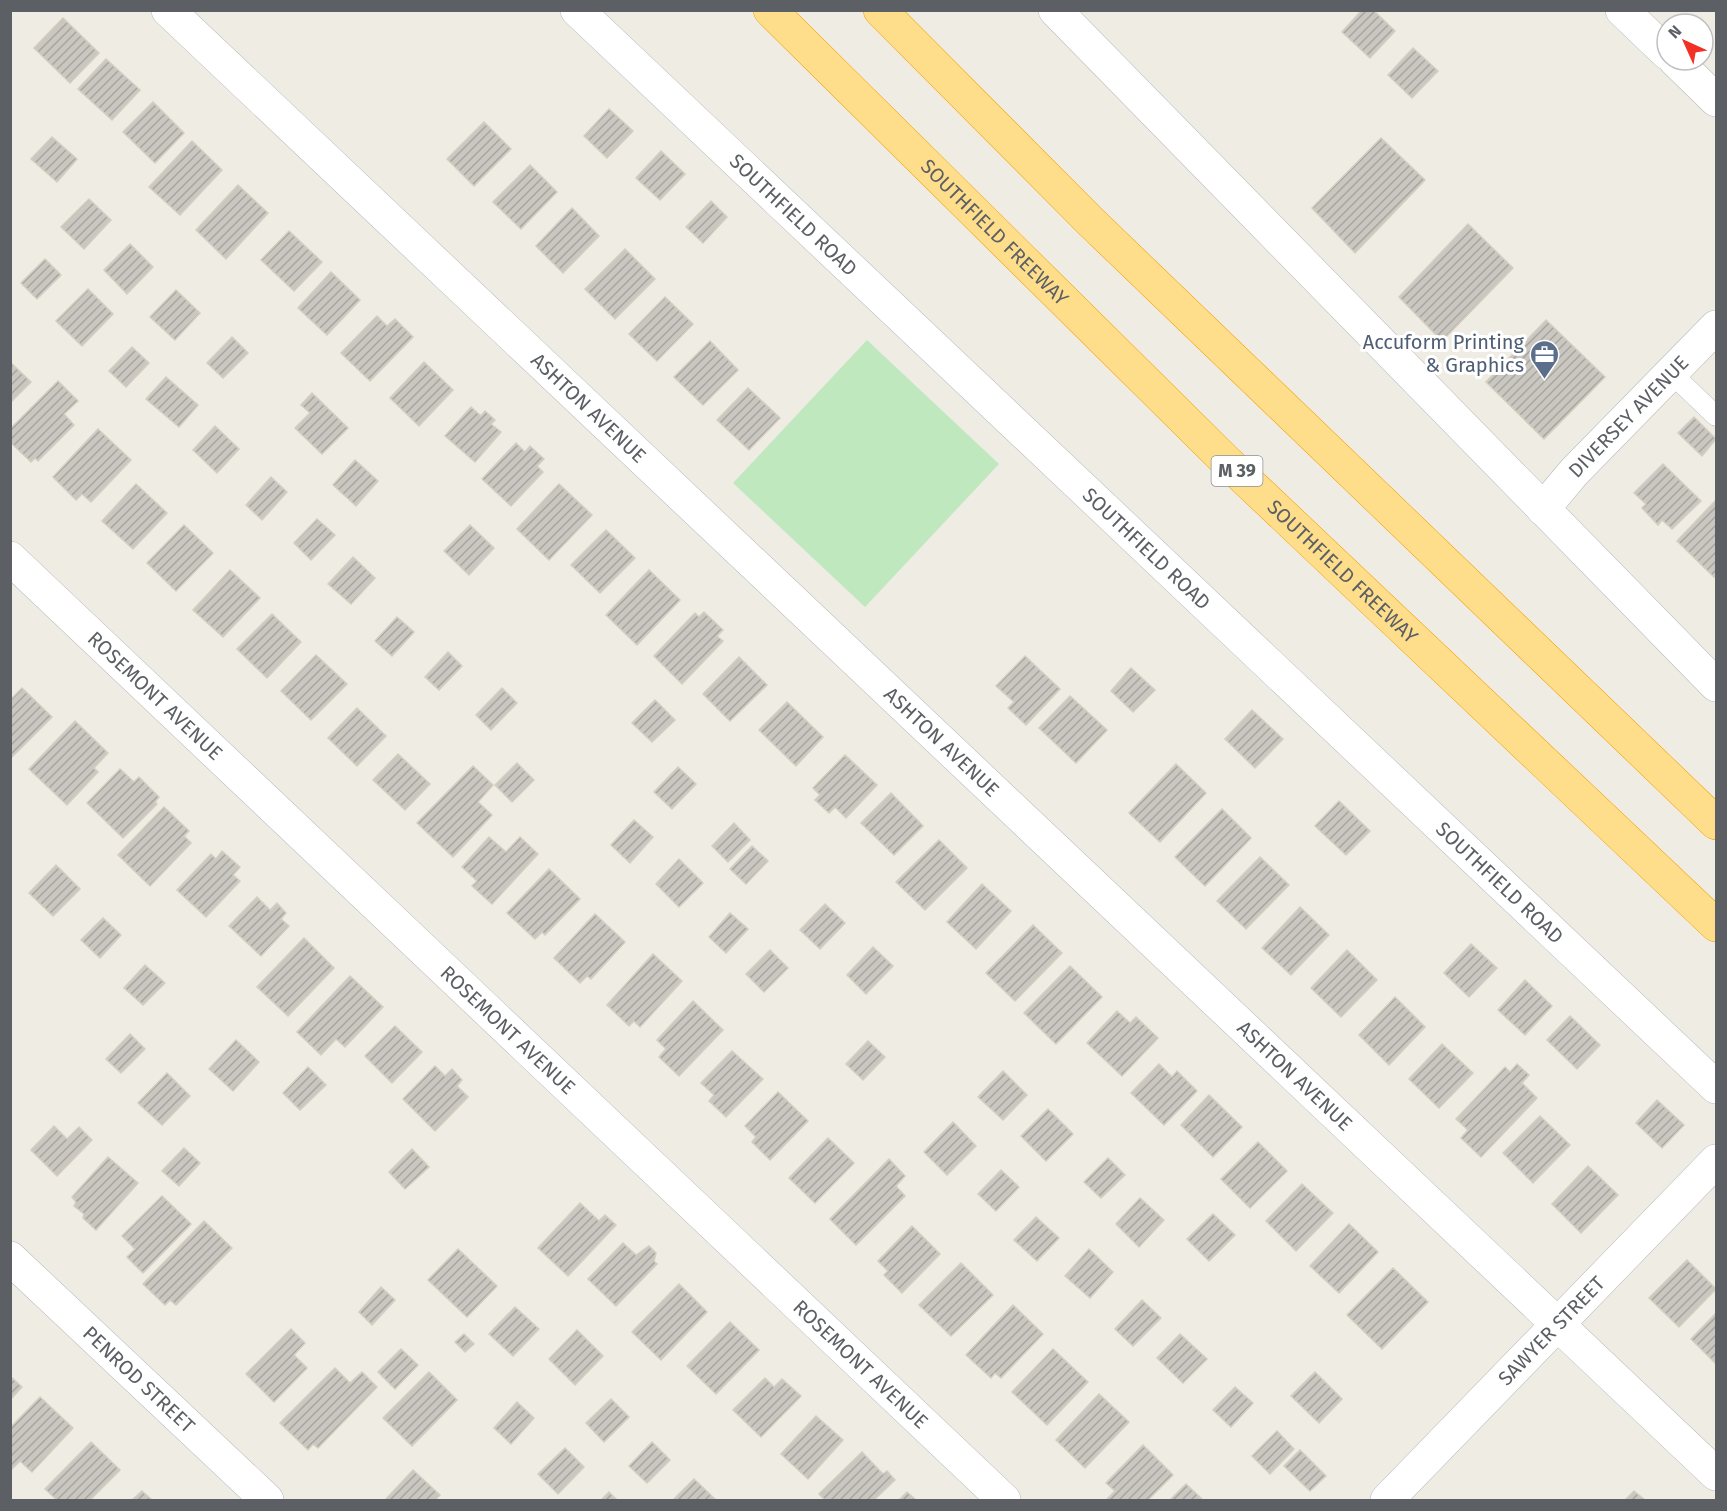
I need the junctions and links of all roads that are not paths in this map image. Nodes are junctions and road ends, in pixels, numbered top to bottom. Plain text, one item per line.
1 (168, 10) edge
2 (577, 10) edge
3 (771, 10) edge
4 (880, 10) edge
5 (1055, 10) edge
6 (1622, 10) edge
7 (1655, 42) edge
8 (1687, 72) edge
9 (1716, 100) edge
10 (1716, 327) edge
11 (1671, 373) junction
12 (1716, 416) edge
13 (1543, 509) junction
14 (10, 558) edge
15 (1716, 685) edge
16 (1716, 823) edge
17 (1716, 925) edge
18 (1716, 1087) edge
19 (1716, 1161) edge
20 (10, 1258) edge
21 (1558, 1324) junction
22 (1716, 1474) edge
23 (267, 1500) edge
24 (1004, 1500) edge
25 (1387, 1500) edge

1 - 21 street, ASHTON AVENUE
2 - 18 street, SOUTHFIELD ROAD
3 - 17 highway, SOUTHFIELD FREEWAY / M 39
4 - 16 highway
5 - 13 street
6 - 7 street
8 - 9 street
10 - 11 street, DIVERSEY AVENUE
11 - 12 lane
11 - 13 street, DIVERSEY AVENUE
13 - 15 street
14 - 24 street, ROSEMONT AVENUE
19 - 21 street, SAWYER STREET
20 - 23 street, PENROD STREET
21 - 22 street, ASHTON AVENUE
21 - 25 street, SAWYER STREET

